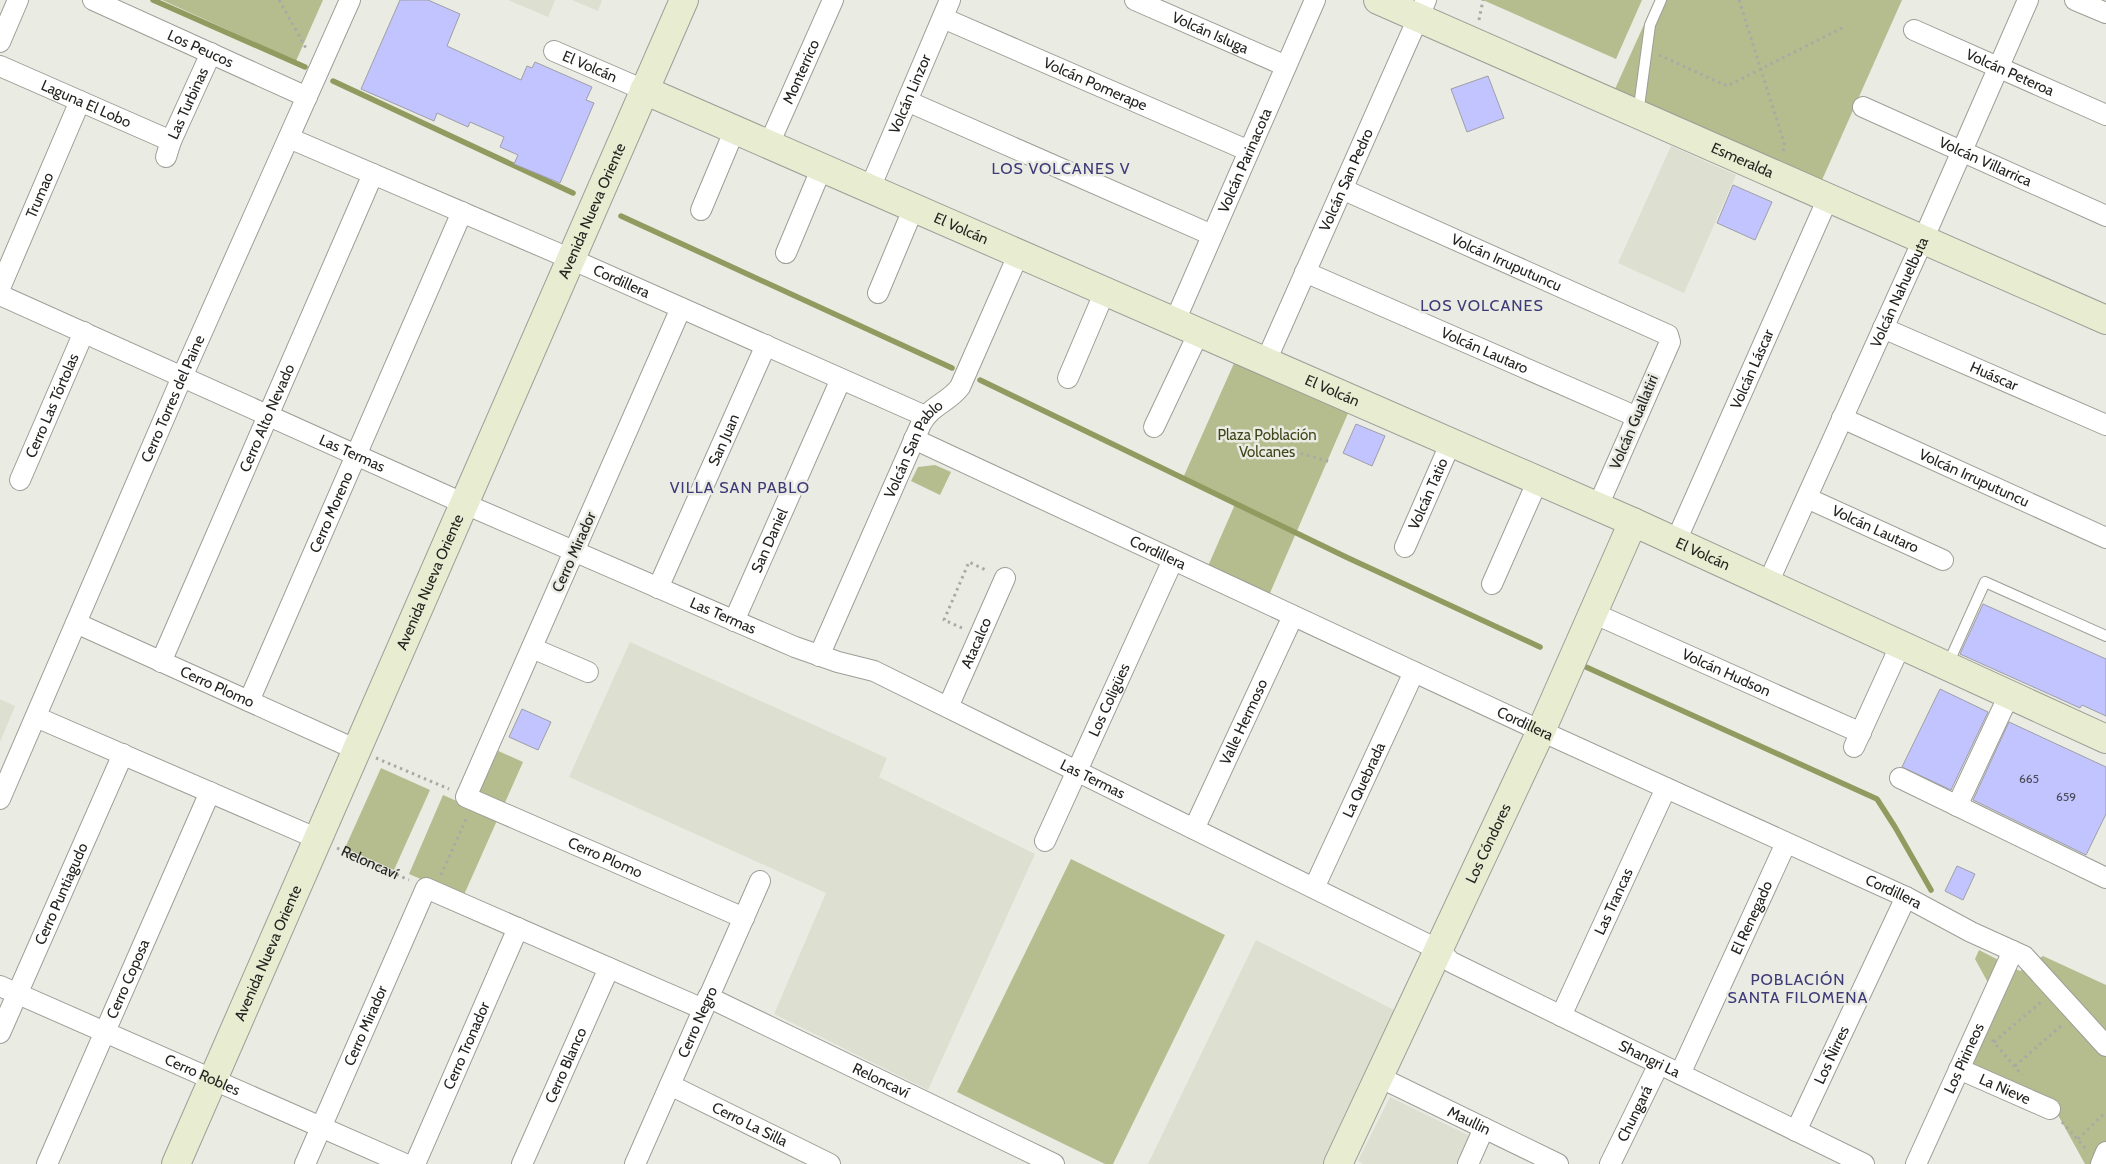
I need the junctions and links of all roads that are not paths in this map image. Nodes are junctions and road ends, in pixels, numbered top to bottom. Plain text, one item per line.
1 (18, 0) edge
2 (93, 0) edge
3 (350, 0) edge
4 (684, 0) edge
5 (833, 0) edge
6 (1135, 0) edge
7 (1315, 0) edge
8 (1378, 0) edge
9 (1661, 0) edge
10 (2028, 0) edge
11 (2075, 0) edge
12 (946, 9) edge
13 (1422, 9) edge
14 (2106, 14) edge
15 (1914, 30) dead end
16 (0, 42) edge
17 (554, 50) dead end
18 (211, 53) junction
19 (0, 66) edge
20 (1286, 66) junction
21 (1998, 68) junction
22 (644, 90) junction
23 (307, 97) junction
24 (907, 100) junction
25 (80, 101) junction
26 (1863, 107) dead end
27 (1638, 114) junction
28 (2106, 115) edge
29 (735, 129) junction
30 (289, 138) junction
31 (769, 144) junction
32 (169, 149) joint
33 (1249, 151) junction
34 (1961, 152) junction
35 (822, 167) junction
36 (373, 174) junction
37 (870, 188) junction
38 (1342, 189) junction
39 (1828, 198) junction
40 (914, 207) junction
41 (701, 210) dead end
42 (462, 212) junction
43 (2106, 216) edge
44 (1212, 235) junction
45 (1923, 240) junction
46 (786, 253) dead end
47 (1019, 253) junction
48 (571, 259) junction
49 (1305, 272) junction
50 (0, 288) edge
51 (1106, 291) junction
52 (878, 293) dead end
53 (0, 295) edge
54 (681, 308) junction
55 (2106, 320) edge
56 (1187, 327) junction
57 (1883, 328) junction
58 (84, 332) junction
59 (1669, 338) joint
60 (766, 345) junction
61 (1266, 361) junction
62 (182, 377) junction
63 (1068, 378) dead end
64 (841, 379) junction
65 (268, 416) junction
66 (925, 416) junction
67 (1637, 417) junction
68 (1842, 418) junction
69 (2106, 425) edge
70 (1154, 427) dead end
71 (914, 439) junction
72 (1451, 442) junction
73 (356, 455) junction
74 (20, 480) dead end
75 (1538, 480) junction
76 (1807, 498) junction
77 (465, 504) junction
78 (1598, 506) junction
79 (1633, 522) junction
80 (2106, 538) edge
81 (1676, 541) junction
82 (1405, 547) dead end
83 (574, 552) junction
84 (1173, 560) junction
85 (1943, 560) dead end
86 (1005, 578) road end
87 (1768, 583) junction
88 (1492, 584) dead end
89 (658, 588) junction
90 (1593, 613) junction
91 (1293, 616) junction
92 (734, 621) junction
93 (76, 623) junction
94 (2106, 636) edge
95 (1901, 644) junction
96 (532, 648) junction
97 (819, 656) junction
98 (161, 662) junction
99 (1947, 665) junction
100 (588, 672) dead end
101 (1414, 672) junction
102 (2009, 695) junction
103 (249, 701) junction
104 (948, 707) junction
105 (36, 716) junction
106 (1541, 731) junction
107 (2106, 739) edge
108 (357, 750) junction
109 (123, 754) junction
110 (1077, 770) junction
111 (5, 772) edge
112 (1900, 778) dead end
113 (1666, 788) junction
114 (210, 792) junction
115 (470, 798) joint
116 (0, 799) edge
117 (1957, 806) junction
118 (1194, 828) junction
119 (318, 839) junction
120 (1045, 841) dead end
121 (1786, 843) junction
122 (2106, 878) edge
123 (760, 881) dead end
124 (1314, 888) junction
125 (430, 890) joint
126 (1906, 897) junction
127 (744, 918) junction
128 (518, 928) junction
129 (1439, 950) junction
130 (2013, 951) junction
131 (609, 968) junction
132 (9, 990) edge
133 (706, 1003) junction
134 (1561, 1016) junction
135 (105, 1032) junction
136 (0, 1033) edge
137 (2106, 1046) edge
138 (1659, 1064) junction
139 (1959, 1070) junction
140 (1680, 1074) junction
141 (1379, 1077) junction
142 (212, 1079) junction
143 (670, 1085) junction
144 (2050, 1109) dead end
145 (322, 1127) junction
146 (1484, 1128) junction
147 (1796, 1131) junction
148 (2106, 1152) edge
149 (47, 1164) edge
150 (176, 1164) edge
151 (306, 1164) edge
152 (405, 1164) edge
153 (414, 1164) edge
154 (522, 1164) edge
155 (635, 1164) edge
156 (830, 1164) edge
157 (1054, 1164) edge
158 (1339, 1164) edge
159 (1468, 1164) edge
160 (1558, 1164) edge
161 (1610, 1164) edge
162 (1864, 1164) edge
163 (1916, 1164) edge
164 (2100, 1164) edge

1 - 16 street
2 - 18 street, Los Peucos
3 - 23 street, Cerro Torres del Paine
4 - 22 street, Avenida Nueva Oriente
5 - 31 street, Monterrico
6 - 20 street, Volcán Isluga
7 - 20 street, Volcán Parinacota
8 - 13 street, Esmeralda
9 - 27 lane
10 - 21 street, Volcán Nahuelbuta
11 - 14 street
12 - 24 street, Volcán Linzor
12 - 33 street, Volcán Pomerape
13 - 27 street, Esmeralda
13 - 38 street, Volcán San Pedro
15 - 21 street, Volcán Peteroa
17 - 22 street, El Volcán
18 - 23 street, Los Peucos
18 - 32 street, Las Turbinas
19 - 25 street, Laguna El Lobo
20 - 33 street, Volcán Parinacota
21 - 28 street, Volcán Peteroa
21 - 34 street, Volcán Nahuelbuta
22 - 29 street, El Volcán
22 - 48 street, Avenida Nueva Oriente
23 - 30 street, Cerro Torres del Paine
24 - 37 street, Volcán Linzor
24 - 44 street
25 - 32 street, Laguna El Lobo
25 - 50 street, Trumao
26 - 34 street, Volcán Villarrica
27 - 39 street, Esmeralda
29 - 31 street, El Volcán
29 - 41 street
30 - 36 street, Cordillera
30 - 62 street, Cerro Torres del Paine
31 - 35 street, El Volcán
33 - 44 street, Volcán Parinacota
34 - 43 street, Volcán Villarrica
34 - 45 street, Volcán Nahuelbuta
35 - 37 street, El Volcán
35 - 46 street
36 - 42 street, Cordillera
36 - 65 street, Cerro Alto Nevado
37 - 40 street, El Volcán
38 - 49 street, Volcán San Pedro
38 - 59 street, Volcán Irruputuncu
39 - 45 street, Esmeralda
39 - 81 street, Volcán Láscar
40 - 47 street, El Volcán
40 - 52 street
42 - 48 street, Cordillera
42 - 73 street, Cerro Moreno
44 - 56 street, Volcán Parinacota
45 - 55 street, Esmeralda
45 - 57 street, Volcán Nahuelbuta
47 - 51 street, El Volcán
47 - 66 street, Volcán San Pablo
48 - 54 street, Cordillera
48 - 77 street, Avenida Nueva Oriente
49 - 61 street, Volcán San Pedro
49 - 67 street, Volcán Lautaro
51 - 56 street, El Volcán
51 - 63 street
53 - 58 street, Las Termas
54 - 60 street, Cordillera
54 - 83 street, Cerro Mirador
56 - 61 street, El Volcán
56 - 70 street, Volcán Parinacota
57 - 68 street, Volcán Nahuelbuta
57 - 69 street, Huáscar
58 - 62 street, Las Termas
58 - 74 street, Cerro Las Tórtolas
59 - 67 street, Volcán Guallatiri
60 - 64 street, Cordillera
60 - 89 street, San Juan
61 - 72 street, El Volcán
62 - 65 street, Las Termas
62 - 93 street, Cerro Torres del Paine
64 - 66 street, Cordillera
64 - 92 street, San Daniel
65 - 73 street, Las Termas
65 - 98 street, Cerro Alto Nevado
66 - 71 street, Volcán San Pablo
67 - 78 street, Volcán Guallatiri
68 - 76 street, Volcán Nahuelbuta
68 - 80 street, Volcán Irruputuncu
71 - 84 street, Cordillera
71 - 97 street, Volcán San Pablo
72 - 75 street, El Volcán
72 - 82 street, Volcán Tatio
73 - 77 street, Las Termas
73 - 103 street, Cerro Moreno
75 - 78 street, El Volcán
75 - 88 street
76 - 85 street, Volcán Lautaro
76 - 87 street, Volcán Nahuelbuta
77 - 83 street, Las Termas
77 - 108 street, Avenida Nueva Oriente
78 - 79 street, El Volcán
79 - 81 street, El Volcán
79 - 90 street, Los Cóndores
81 - 87 street, El Volcán
83 - 89 street, Las Termas
83 - 96 street, Cerro Mirador
84 - 91 street, Cordillera
84 - 110 street, Los Coligües
86 - 104 street, Atacalco
87 - 95 street, El Volcán
89 - 92 street, Las Termas
90 - 95 street, Volcán Hudson
90 - 106 street, Los Cóndores
91 - 101 street, Cordillera
91 - 118 street, Valle Hermoso
92 - 97 street, Las Termas
93 - 98 street, Cerro Plomo
93 - 105 street, Cerro Torres del Paine
94 - 99 lane
95 - 99 street, El Volcán
96 - 100 street
96 - 115 street, Cerro Mirador
97 - 104 street, Las Termas
98 - 103 street, Cerro Plomo
99 - 102 street, El Volcán
101 - 106 street, Cordillera
101 - 124 street, La Quebrada
102 - 107 street, El Volcán
102 - 117 street
103 - 108 street, Cerro Plomo
104 - 110 street, Las Termas
105 - 109 street
105 - 111 street, Cerro Torres del Paine
106 - 113 street, Cordillera
106 - 129 street, Los Cóndores
108 - 119 street, Avenida Nueva Oriente
109 - 114 street
109 - 132 street, Cerro Puntiagudo
110 - 118 street, Las Termas
110 - 120 street, Los Coligües
111 - 116 street, Cerro Torres del Paine
112 - 117 street
113 - 121 street, Cordillera
113 - 134 street, Las Trancas
114 - 119 street
114 - 135 street, Cerro Coposa
115 - 127 street, Cerro Plomo
117 - 122 street
118 - 124 street, Las Termas
119 - 142 street, Avenida Nueva Oriente
121 - 126 street, Cordillera
121 - 140 street, El Renegado
123 - 127 street, Cerro Negro
124 - 129 street, Las Termas
125 - 128 street, Reloncaví
125 - 145 street, Cerro Mirador
126 - 130 street, Cordillera
126 - 147 street, Los Ñirres
127 - 133 street, Cerro Negro
128 - 131 street, Reloncaví
128 - 153 street, Cerro Tronador
129 - 134 street, Shangri La
129 - 141 street, Los Cóndores
130 - 137 street, Cordillera
130 - 139 street, Los Pirineos
131 - 133 street, Reloncaví
131 - 154 street, Cerro Blanco
132 - 135 street, Cerro Robles
132 - 136 street, Cerro Puntiagudo
133 - 143 street, Cerro Negro
133 - 157 street, Reloncaví
134 - 138 street, Shangri La
135 - 142 street, Cerro Robles
135 - 149 street, Cerro Coposa
138 - 140 street, Shangri La
138 - 161 street, Chungará
139 - 144 street, La Nieve
139 - 163 street, Los Pirineos
140 - 147 street, Shangri La
141 - 146 street, Maullin
141 - 158 street, Los Cóndores
142 - 145 street, Cerro Robles
142 - 150 street, Avenida Nueva Oriente
143 - 155 street, Cerro Negro
143 - 156 street, Cerro La Silla
145 - 151 street, Cerro Mirador
145 - 152 street, Cerro Robles
146 - 159 street
146 - 160 street, Maullin
147 - 162 street, Shangri La
148 - 164 street

